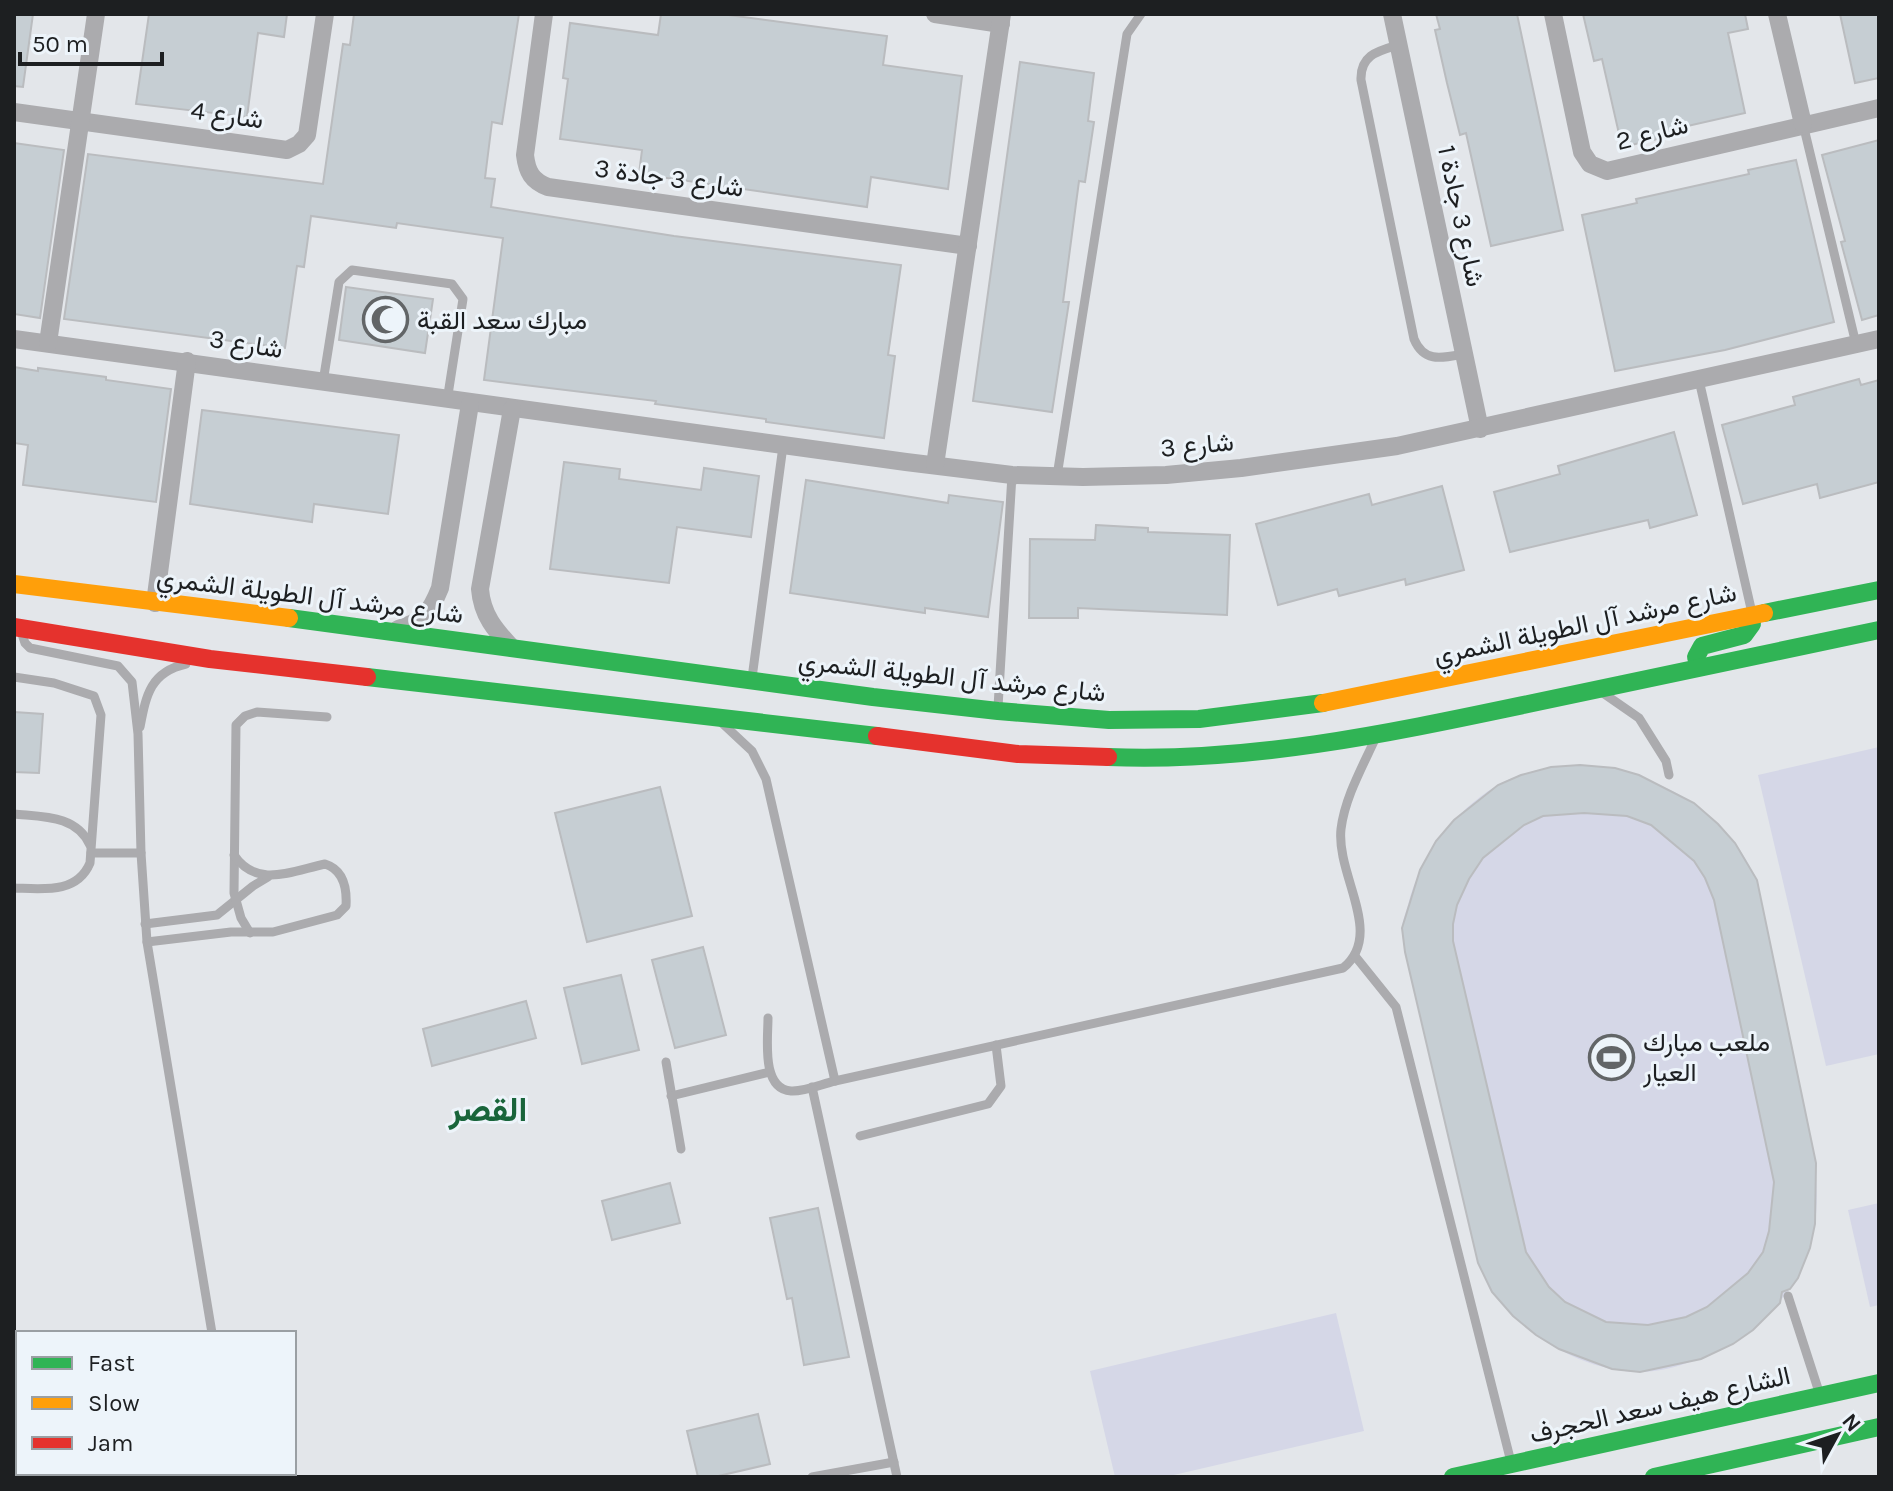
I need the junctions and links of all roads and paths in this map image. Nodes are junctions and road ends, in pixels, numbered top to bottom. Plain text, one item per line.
1 (96, 14) edge
2 (325, 14) edge
3 (544, 14) edge
4 (935, 14) edge
5 (1141, 14) edge
6 (1392, 14) edge
7 (1553, 14) edge
8 (1777, 14) edge
9 (1002, 19) edge
10 (1398, 45) junction
11 (1879, 108) edge
12 (14, 112) edge
13 (82, 121) junction
14 (1803, 124) junction
15 (968, 246) junction
16 (14, 339) edge
17 (1879, 339) edge
18 (48, 343) junction
19 (1856, 344) junction
20 (1464, 354) junction
21 (187, 361) junction
22 (1699, 380) junction
23 (323, 382) junction
24 (447, 401) junction
25 (470, 404) junction
26 (512, 409) junction
27 (1480, 429) junction
28 (783, 446) junction
29 (935, 465) junction
30 (1012, 475) junction
31 (1057, 476) junction
32 (14, 584) edge
33 (1879, 590) edge
34 (14, 600) edge
35 (155, 603) junction
36 (1753, 616) junction
37 (17, 627) edge
38 (1879, 630) edge
39 (391, 631) junction
40 (1639, 640) junction
41 (512, 648) junction
42 (210, 659) junction
43 (1699, 667) junction
44 (14, 677) edge
45 (751, 681) junction
46 (1590, 690) junction
47 (816, 702) junction
48 (998, 711) junction
49 (712, 715) junction
50 (327, 717) dead end
51 (138, 734) junction
52 (1378, 734) junction
53 (1669, 775) dead end
54 (14, 814) edge
55 (91, 853) junction
56 (141, 853) junction
57 (234, 855) junction
58 (272, 875) junction
59 (14, 888) edge
60 (236, 901) junction
61 (145, 924) junction
62 (250, 933) junction
63 (147, 942) junction
64 (1355, 956) junction
65 (768, 1018) dead end
66 (996, 1045) junction
67 (666, 1062) dead end
68 (770, 1072) junction
69 (835, 1081) junction
70 (812, 1087) junction
71 (671, 1096) junction
72 (860, 1136) dead end
73 (681, 1149) dead end
74 (1788, 1296) dead end
75 (212, 1331) edge
76 (1824, 1394) junction
77 (1877, 1404) edge
78 (1838, 1436) junction
79 (894, 1462) junction
80 (1512, 1466) junction
81 (870, 1472) edge
82 (819, 1476) edge
83 (897, 1477) edge
84 (1453, 1477) edge
85 (1654, 1477) edge

1 - 13 street
2 - 13 street, شارع 4
3 - 15 street, شارع 3 جادة 3
4 - 9 street
5 - 31 lane
6 - 10 street, شارع 3 جادة 1
7 - 14 street, شارع 2
8 - 14 street
9 - 15 street
10 - 20 street, شارع 3 جادة 1
10 - 20 lane
11 - 14 street, شارع 2
12 - 13 street, شارع 4
13 - 18 street
14 - 19 lane
15 - 29 street
16 - 18 street, شارع 3
17 - 19 street, شارع 3
18 - 21 street, شارع 3
19 - 22 street, شارع 3
20 - 27 street, شارع 3 جادة 1
21 - 23 street, شارع 3
21 - 35 street
22 - 27 street, شارع 3
22 - 36 lane
23 - 24 street, شارع 3
23 - 24 lane
24 - 25 street, شارع 3
25 - 26 street, شارع 3
25 - 39 street
26 - 28 street, شارع 3
26 - 41 street
27 - 31 street, شارع 3
28 - 29 street, شارع 3
28 - 45 lane
29 - 30 street, شارع 3
30 - 31 street, شارع 3
30 - 48 lane
32 - 35 main road, شارع مرشد آل الطويلة الشمري
33 - 36 main road, شارع مرشد آل الطويلة الشمري
34 - 35 main road
35 - 39 main road, شارع مرشد آل الطويلة الشمري
36 - 40 main road, شارع مرشد آل الطويلة الشمري
36 - 43 main road
37 - 42 main road
37 - 51 lane
38 - 43 main road
39 - 41 main road, شارع مرشد آل الطويلة الشمري
40 - 46 main road
40 - 48 main road, شارع مرشد آل الطويلة الشمري
41 - 45 main road, شارع مرشد آل الطويلة الشمري
42 - 49 main road
42 - 51 lane
43 - 46 main road
44 - 55 lane
45 - 47 main road, شارع مرشد آل الطويلة الشمري
46 - 52 main road
46 - 53 lane
47 - 48 main road, شارع مرشد آل الطويلة الشمري
47 - 49 main road
49 - 52 main road
49 - 69 lane
50 - 57 lane
51 - 56 lane
52 - 64 lane
54 - 55 lane
55 - 56 lane
55 - 59 lane
56 - 61 lane
57 - 58 lane
57 - 60 lane
58 - 60 lane
58 - 62 lane
60 - 61 lane
60 - 62 lane
61 - 63 lane
62 - 63 lane
63 - 75 lane
64 - 66 lane
64 - 80 lane
65 - 68 lane
66 - 69 lane
66 - 72 lane
67 - 71 lane
68 - 70 lane
68 - 71 lane
69 - 70 lane
70 - 79 lane
71 - 73 lane
74 - 76 lane
76 - 77 main road, الشارع هيف سعد الحجرف
76 - 78 main road
76 - 80 main road, الشارع هيف سعد الحجرف
77 - 78 main road, الشارع هيف سعد الحجرف
78 - 85 main road, الشارع هيف سعد الحجرف
79 - 81 lane
79 - 83 lane
80 - 84 main road, الشارع هيف سعد الحجرف
81 - 82 lane

